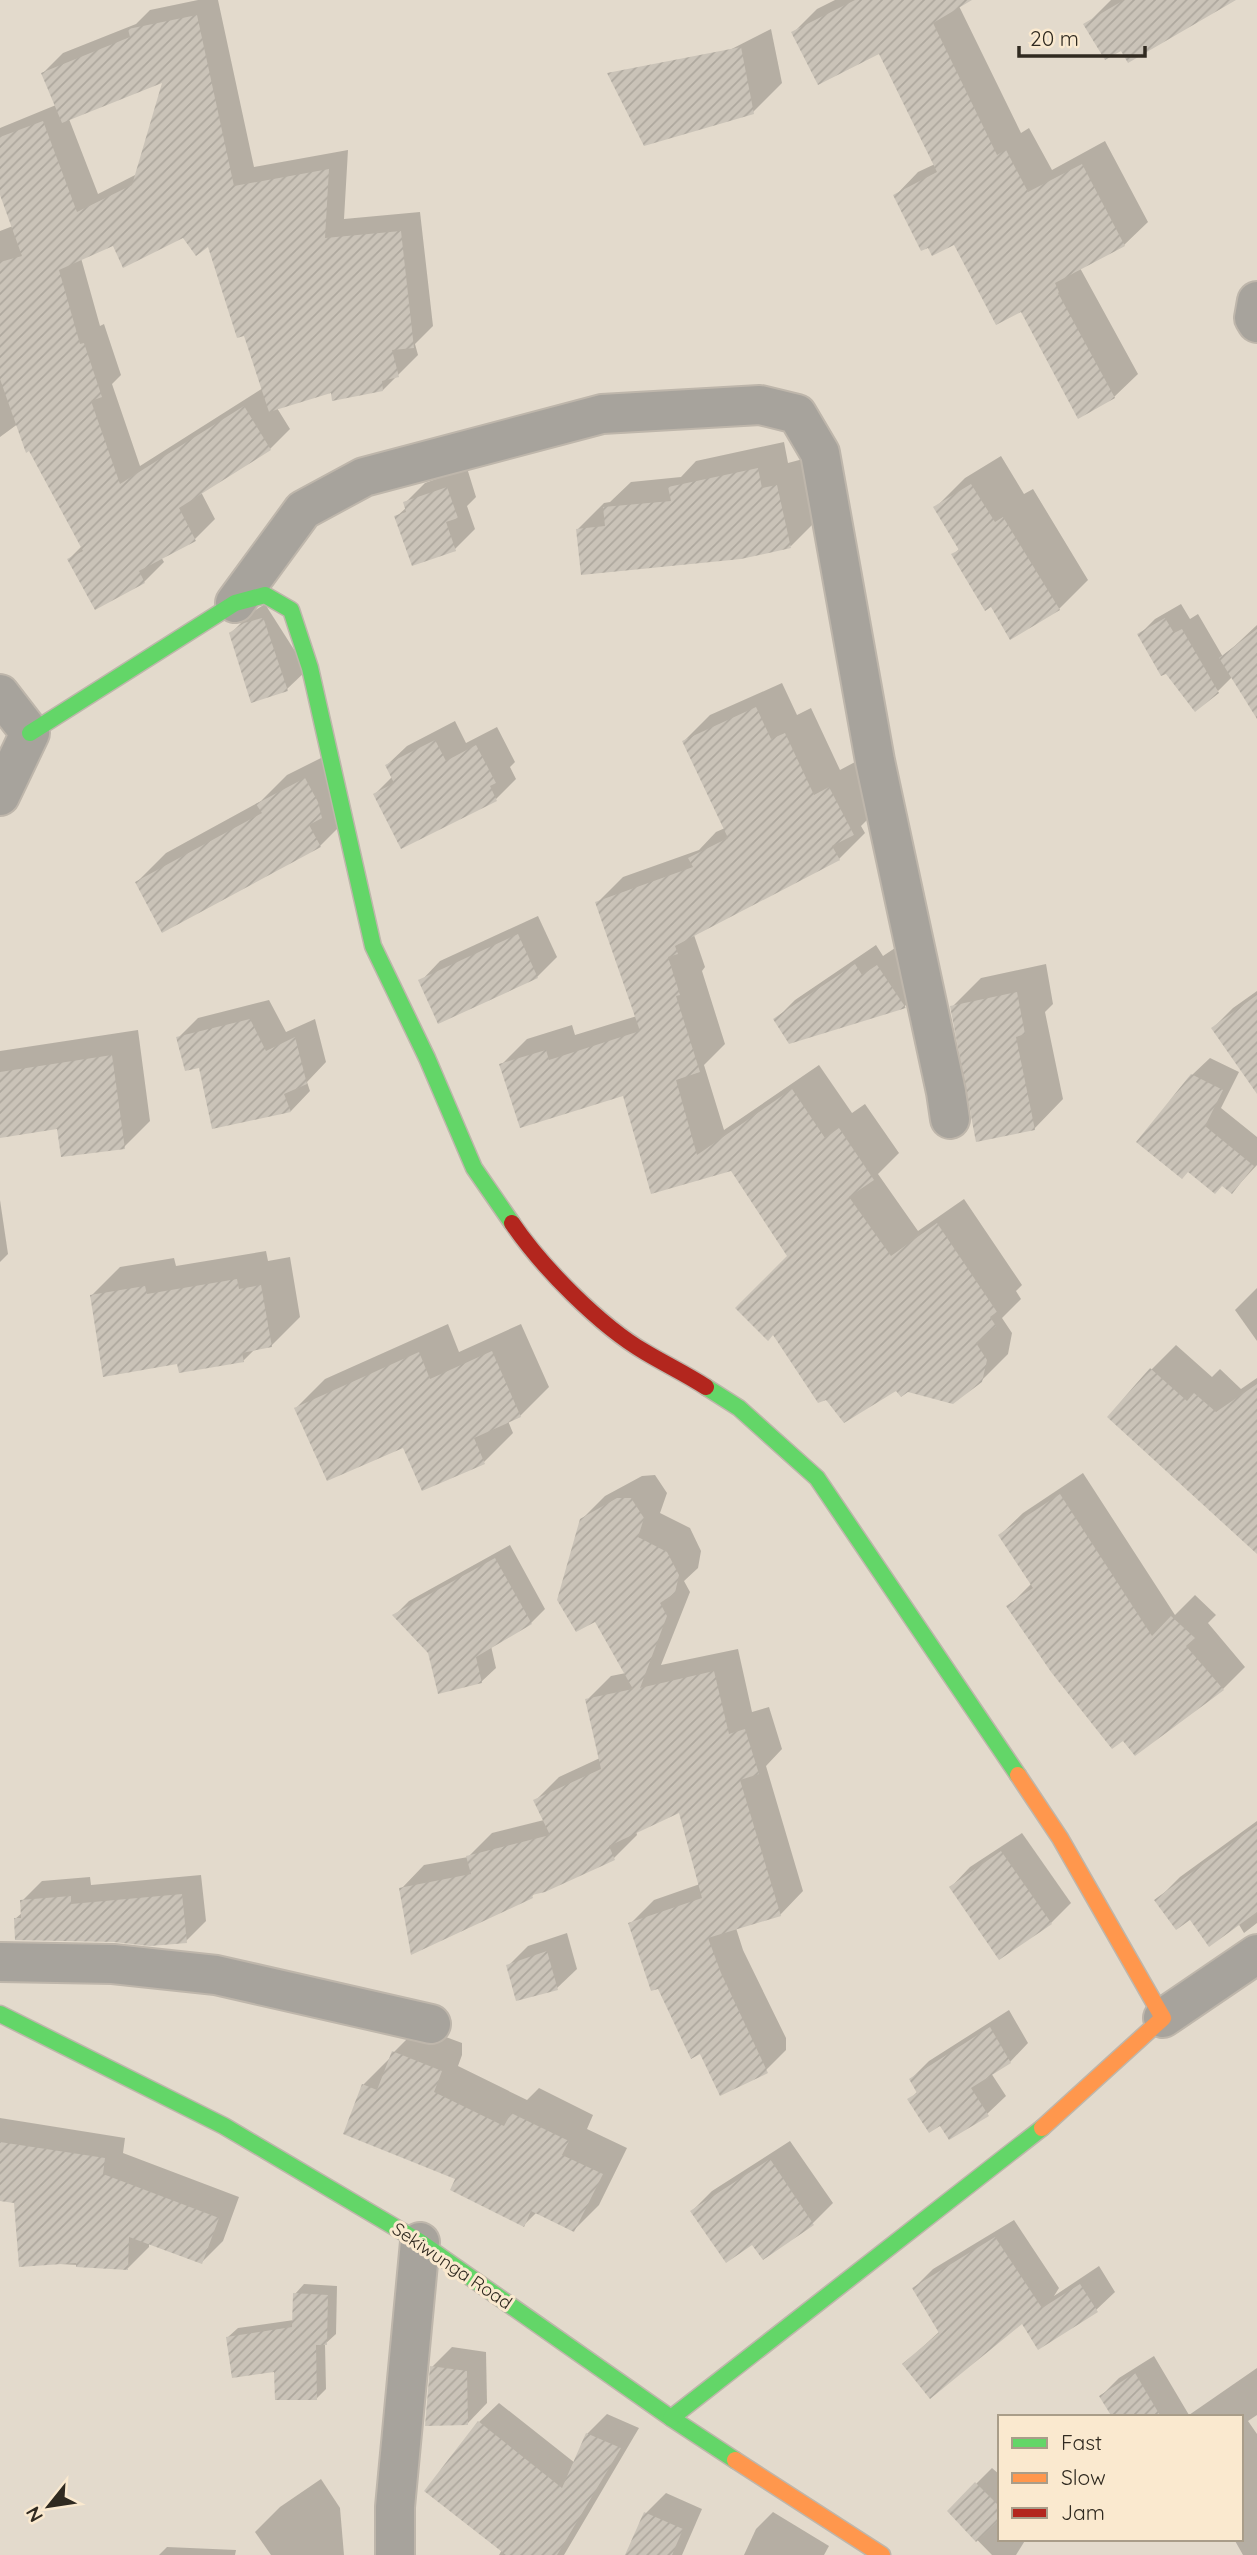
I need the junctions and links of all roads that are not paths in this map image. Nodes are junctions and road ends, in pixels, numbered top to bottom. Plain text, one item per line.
1 (1257, 301) edge
2 (1257, 323) edge
3 (235, 603) junction
4 (0, 694) edge
5 (30, 733) junction
6 (0, 796) edge
7 (950, 1119) dead end
8 (1257, 1954) edge
9 (0, 1962) edge
10 (0, 2014) edge
11 (1163, 2018) junction
12 (431, 2024) dead end
13 (420, 2242) junction
14 (671, 2418) junction
15 (395, 2555) edge
16 (882, 2555) edge

1 - 2 street
3 - 5 street
3 - 7 street
3 - 11 street
4 - 5 street
5 - 6 street
8 - 11 street
9 - 12 street
10 - 13 street, Sekiwunga Road
11 - 14 street
13 - 14 street, Sekiwunga Road
13 - 15 street
14 - 16 street, Sekiwunga Road

